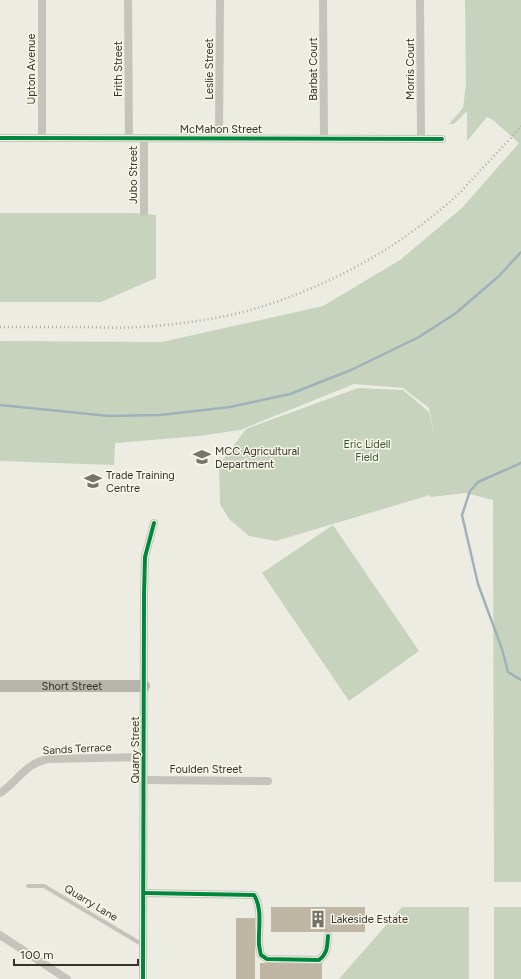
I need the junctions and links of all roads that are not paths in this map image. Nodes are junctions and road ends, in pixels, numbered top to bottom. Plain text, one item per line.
1 (42, 0) edge
2 (128, 0) edge
3 (220, 0) edge
4 (323, 0) edge
5 (420, 0) edge
6 (0, 138) edge
7 (42, 138) junction
8 (129, 138) junction
9 (144, 138) junction
10 (219, 138) junction
11 (324, 138) junction
12 (421, 138) junction
13 (442, 139) dead end
14 (144, 212) dead end
15 (154, 523) dead end
16 (0, 686) edge
17 (144, 686) junction
18 (144, 757) junction
19 (144, 780) junction
20 (268, 781) dead end
21 (0, 793) edge
22 (28, 886) dead end
23 (144, 894) junction
24 (0, 935) edge
25 (328, 936) dead end
26 (143, 945) junction
27 (67, 979) edge
28 (143, 979) edge

1 - 7 street, Upton Avenue
2 - 8 street, Frith Street
3 - 10 street, Leslie Street
4 - 11 street, Barbat Court
5 - 12 street, Morris Court
6 - 7 street, McMahon Street
7 - 8 street, McMahon Street
8 - 9 street, McMahon Street
9 - 10 street, McMahon Street
9 - 14 street, Jubo Street
10 - 11 street, McMahon Street
11 - 12 street, McMahon Street
12 - 13 street, McMahon Street
15 - 17 street, Quarry Street
16 - 17 street, Short Street
17 - 18 street, Quarry Street
18 - 19 street, Quarry Street
18 - 21 street, Sands Terrace
19 - 20 street, Foulden Street
19 - 23 street, Quarry Street
22 - 26 lane, Quarry Lane
23 - 25 street
23 - 26 street, Quarry Street
24 - 27 street
26 - 28 street, Quarry Street

